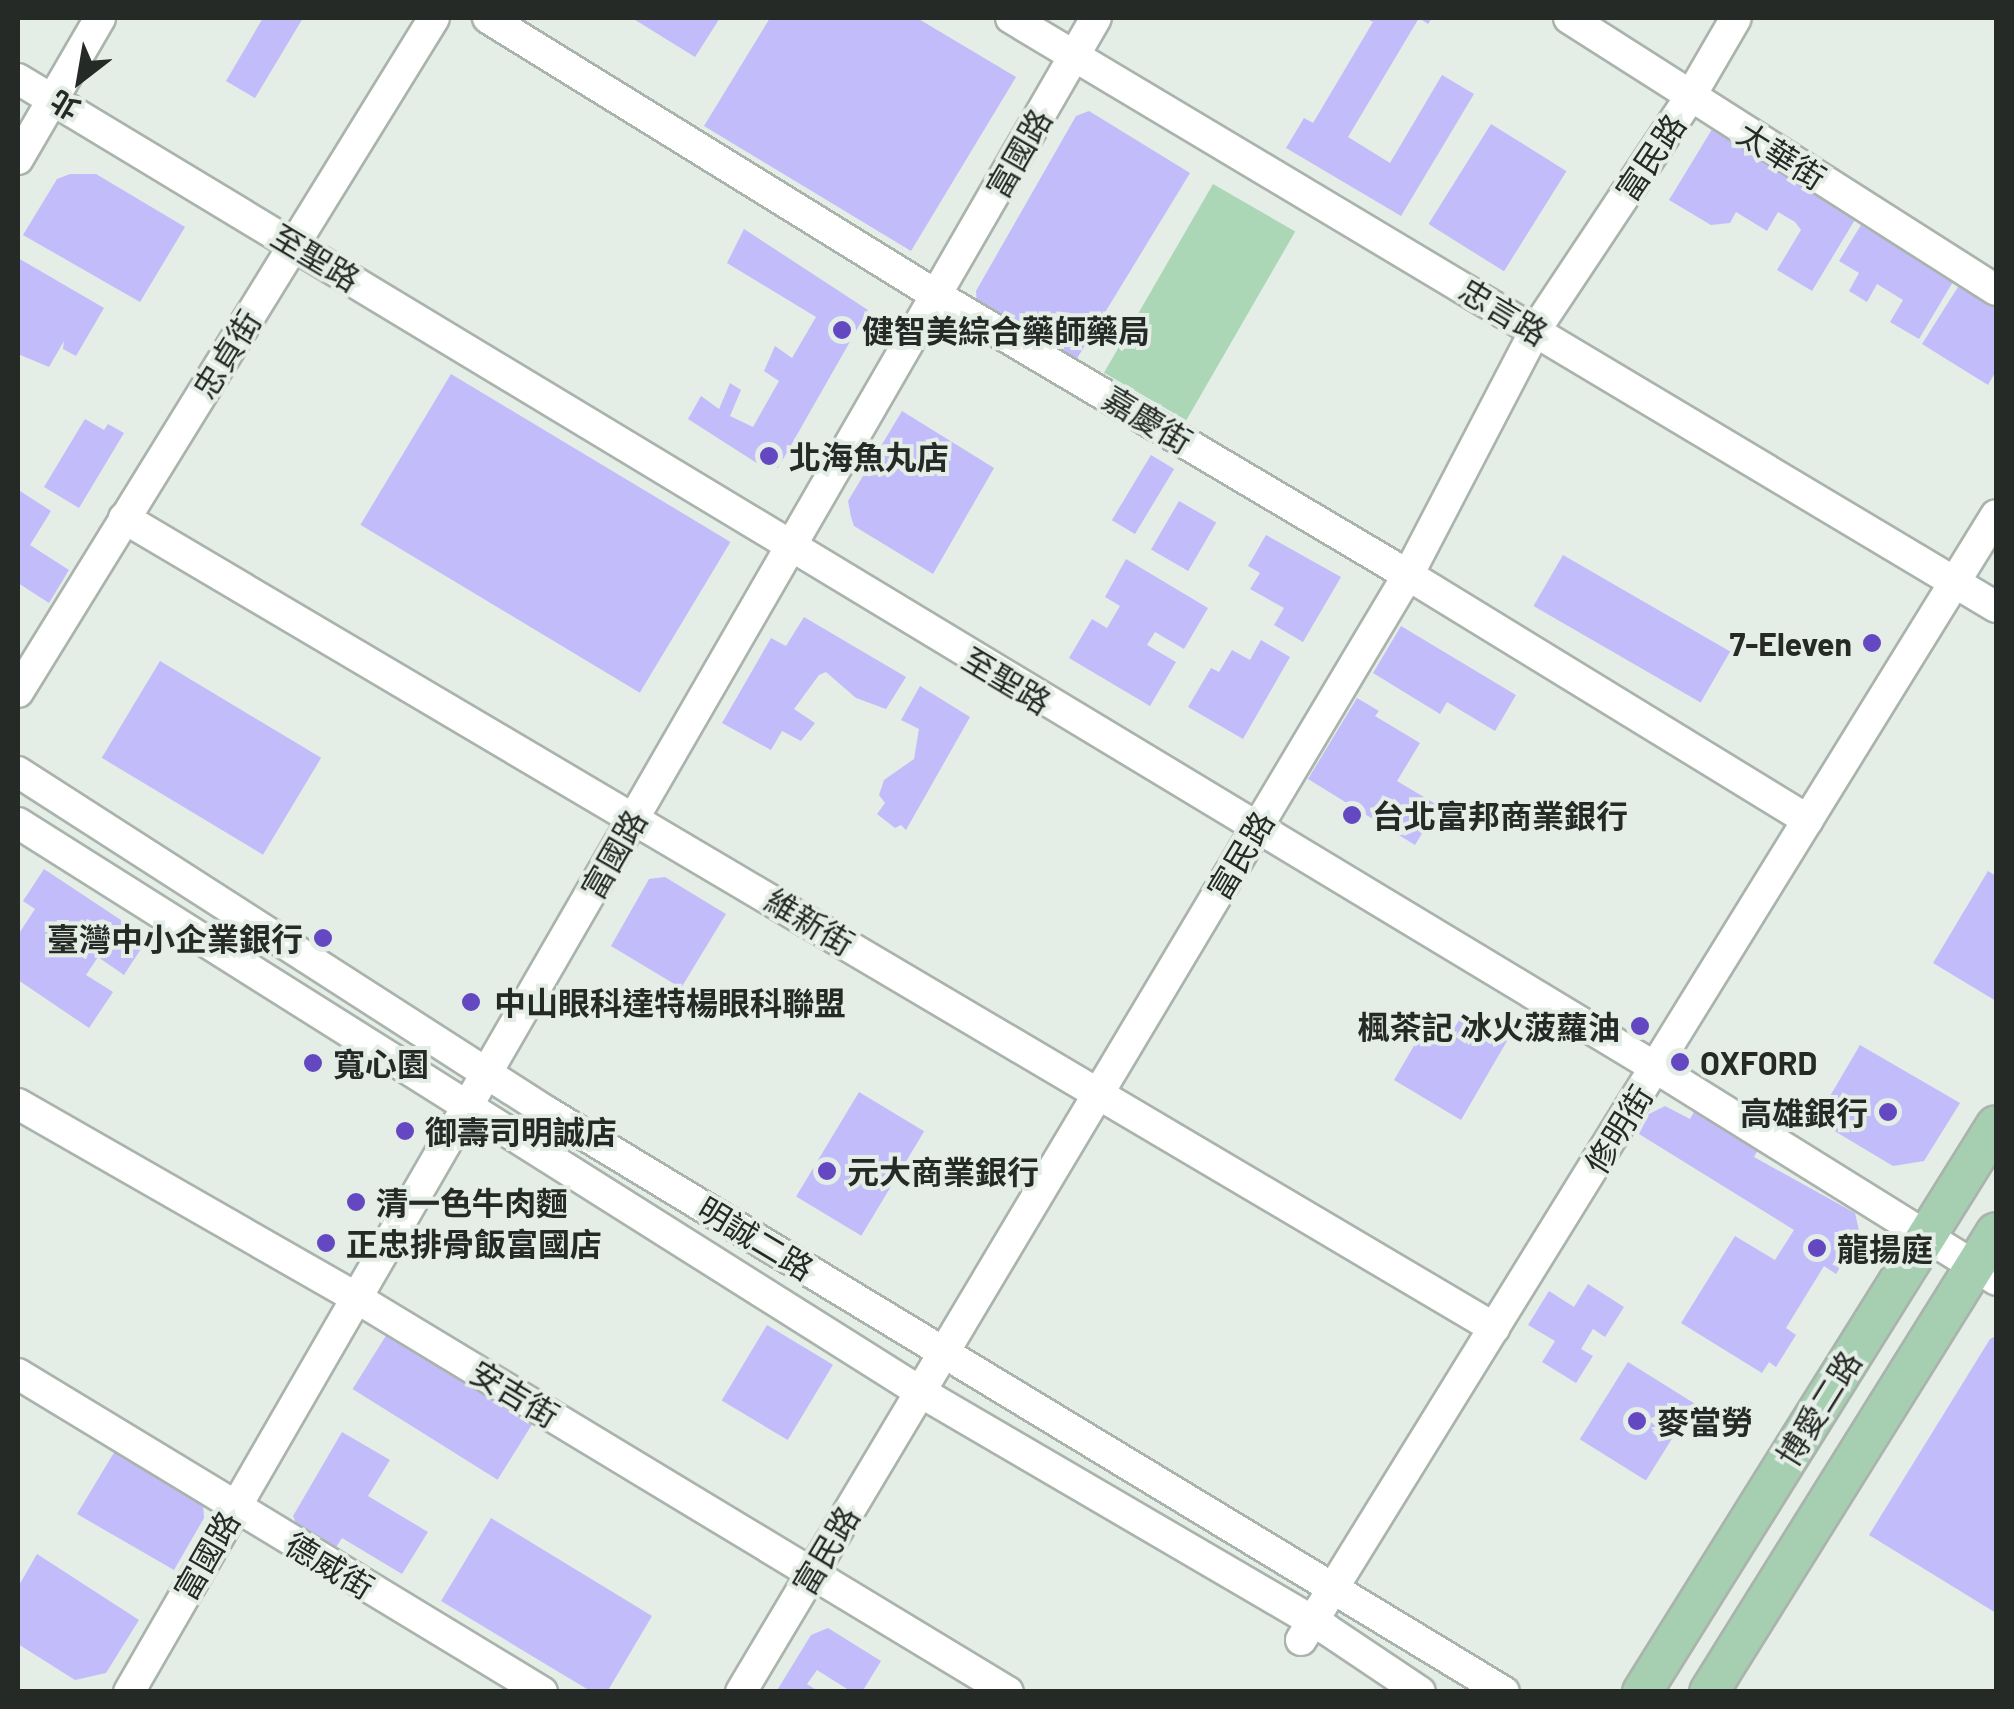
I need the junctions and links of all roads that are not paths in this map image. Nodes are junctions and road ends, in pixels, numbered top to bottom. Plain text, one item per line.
1 (100, 18) edge
2 (434, 18) edge
3 (488, 18) edge
4 (1011, 18) edge
5 (1096, 18) edge
6 (1568, 18) edge
7 (1736, 18) edge
8 (1075, 56) junction
9 (18, 79) edge
10 (1690, 97) junction
11 (53, 100) junction
12 (18, 159) edge
13 (294, 244) junction
14 (1996, 290) edge
15 (936, 295) junction
16 (1536, 329) junction
17 (1996, 515) edge
18 (124, 518) junction
19 (790, 548) junction
20 (1408, 574) junction
21 (1955, 582) junction
22 (1996, 607) edge
23 (18, 692) edge
24 (18, 772) edge
25 (634, 816) junction
26 (1808, 820) junction
27 (18, 824) edge
28 (1256, 830) junction
29 (1656, 1068) junction
30 (486, 1072) junction
31 (1099, 1091) junction
32 (18, 1104) edge
33 (467, 1104) junction
34 (1996, 1125) edge
35 (1996, 1232) edge
36 (1926, 1234) junction
37 (1985, 1273) edge
38 (355, 1297) junction
39 (1494, 1328) junction
40 (943, 1350) junction
41 (18, 1374) edge
42 (919, 1390) junction
43 (233, 1507) junction
44 (812, 1572) junction
45 (1334, 1587) junction
46 (1307, 1631) junction
47 (129, 1692) edge
48 (542, 1692) edge
49 (741, 1692) edge
50 (1008, 1692) edge
51 (1420, 1692) edge
52 (1504, 1692) edge
53 (1642, 1692) edge
54 (1709, 1692) edge

1 - 11 street
2 - 13 street, 忠貞街
3 - 15 street, 嘉慶街
4 - 8 street, 忠言路
5 - 8 street, 富國路
6 - 10 street, 太華街
7 - 10 street, 富民路
8 - 15 street, 富國路
8 - 16 street, 忠言路
9 - 11 street, 至聖路
10 - 14 street, 太華街
10 - 16 street, 富民路
11 - 12 street
11 - 13 street, 至聖路
13 - 18 street, 忠貞街
13 - 19 street, 至聖路
15 - 19 street, 富國路
15 - 20 street, 嘉慶街
16 - 20 street, 富民路
16 - 21 street, 忠言路
17 - 21 street, 修明街
18 - 23 street, 忠貞街
18 - 25 street, 維新街
19 - 25 street, 富國路
19 - 28 street, 至聖路
20 - 26 street, 嘉慶街
20 - 28 street, 富民路
21 - 22 street, 忠言路
21 - 26 street, 修明街
24 - 30 street, 明誠二路
25 - 30 street, 富國路
25 - 31 street, 維新街
26 - 29 street, 修明街
27 - 33 street, 明誠二路
28 - 29 street, 至聖路
28 - 31 street, 富民路
29 - 36 street, 至聖路
29 - 39 street, 修明街
30 - 33 street, 富國路
30 - 40 street, 明誠二路
31 - 39 street, 維新街
31 - 40 street, 富民路
32 - 38 street, 安吉街
33 - 38 street, 富國路
33 - 42 street, 明誠二路
34 - 36 main road, 博愛二路
35 - 37 main road, 博愛二路
36 - 37 street, 至聖路
36 - 53 main road, 博愛二路
37 - 54 main road, 博愛二路
38 - 43 street, 富國路
38 - 44 street, 安吉街
39 - 45 street, 修明街
40 - 42 street, 富民路
40 - 45 street, 明誠二路
41 - 43 street, 德威街
42 - 44 street, 富民路
42 - 46 street, 明誠二路
43 - 47 street, 富國路
43 - 48 street, 德威街
44 - 49 street, 富民路
44 - 50 street, 安吉街
45 - 46 street, 修明街
45 - 52 street, 明誠二路
46 - 51 street, 明誠二路

